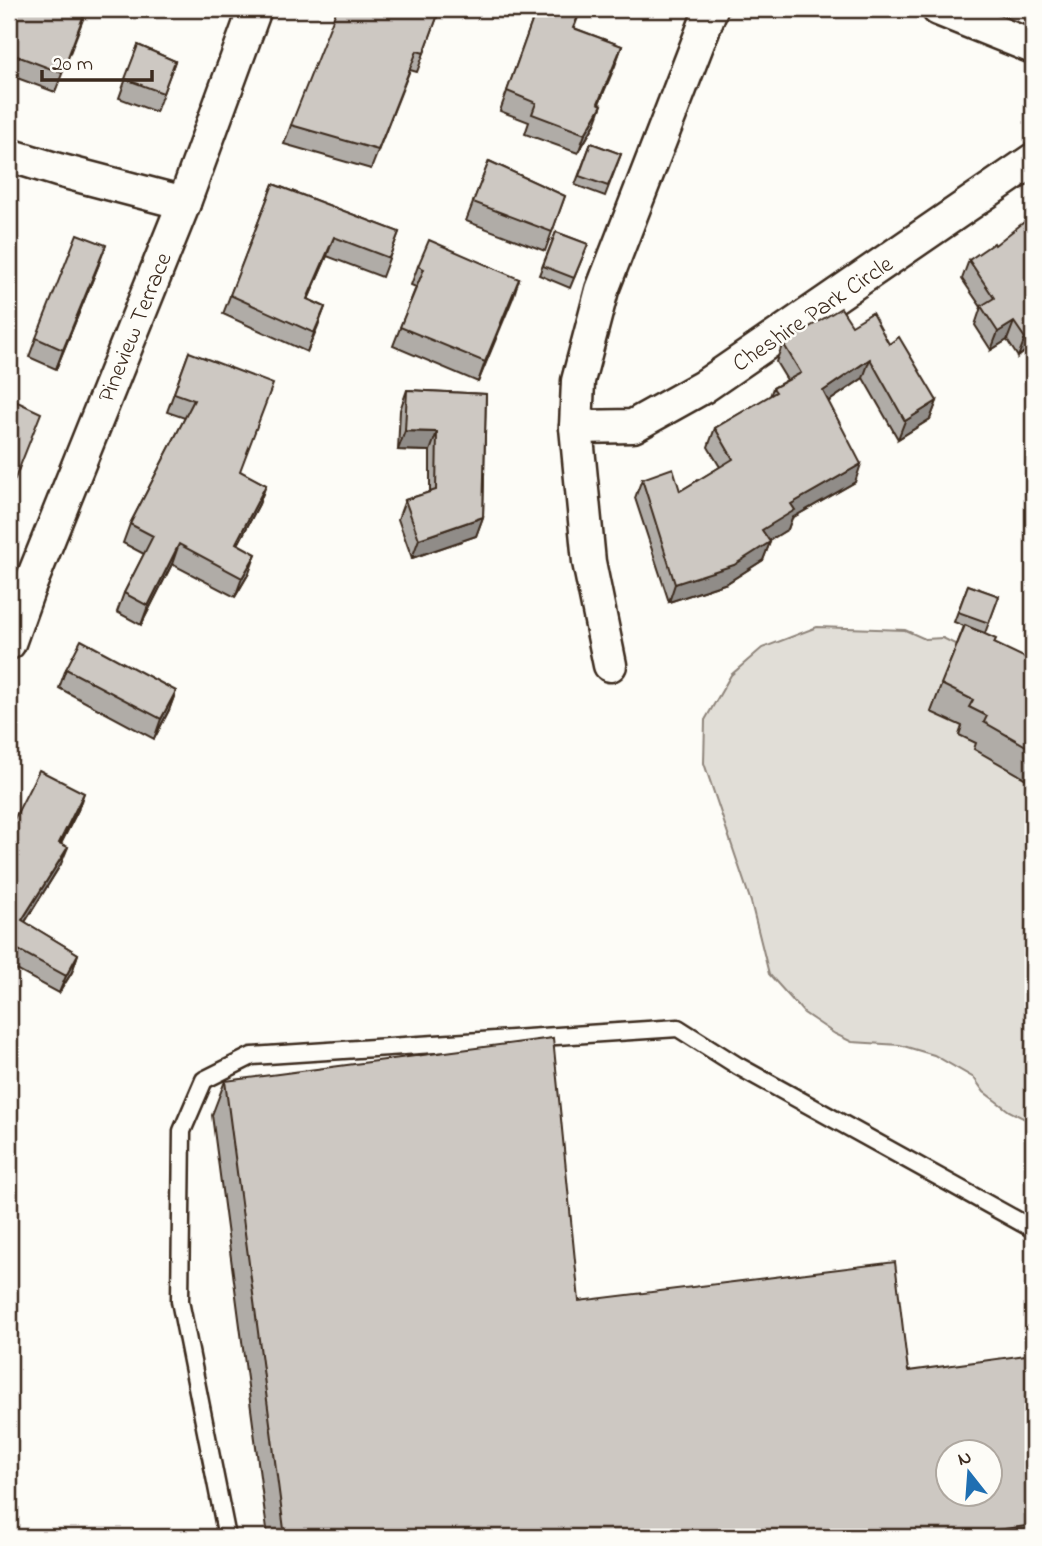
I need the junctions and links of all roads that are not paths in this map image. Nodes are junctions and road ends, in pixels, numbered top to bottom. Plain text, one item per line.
1 (255, 9) edge
2 (711, 9) edge
3 (938, 9) edge
4 (1033, 47) edge
5 (9, 155) edge
6 (1033, 160) edge
7 (184, 203) junction
8 (576, 427) junction
9 (18, 587) edge
10 (9, 643) edge
11 (610, 665) dead end
12 (1033, 1229) edge
13 (227, 1537) edge

1 - 7 street, Pineview Terrace
2 - 8 street
3 - 4 street
5 - 7 street
6 - 8 street, Cheshire Park Circle
7 - 9 street, Pineview Terrace
8 - 11 street
9 - 10 street, Pineview Terrace
12 - 13 lane

